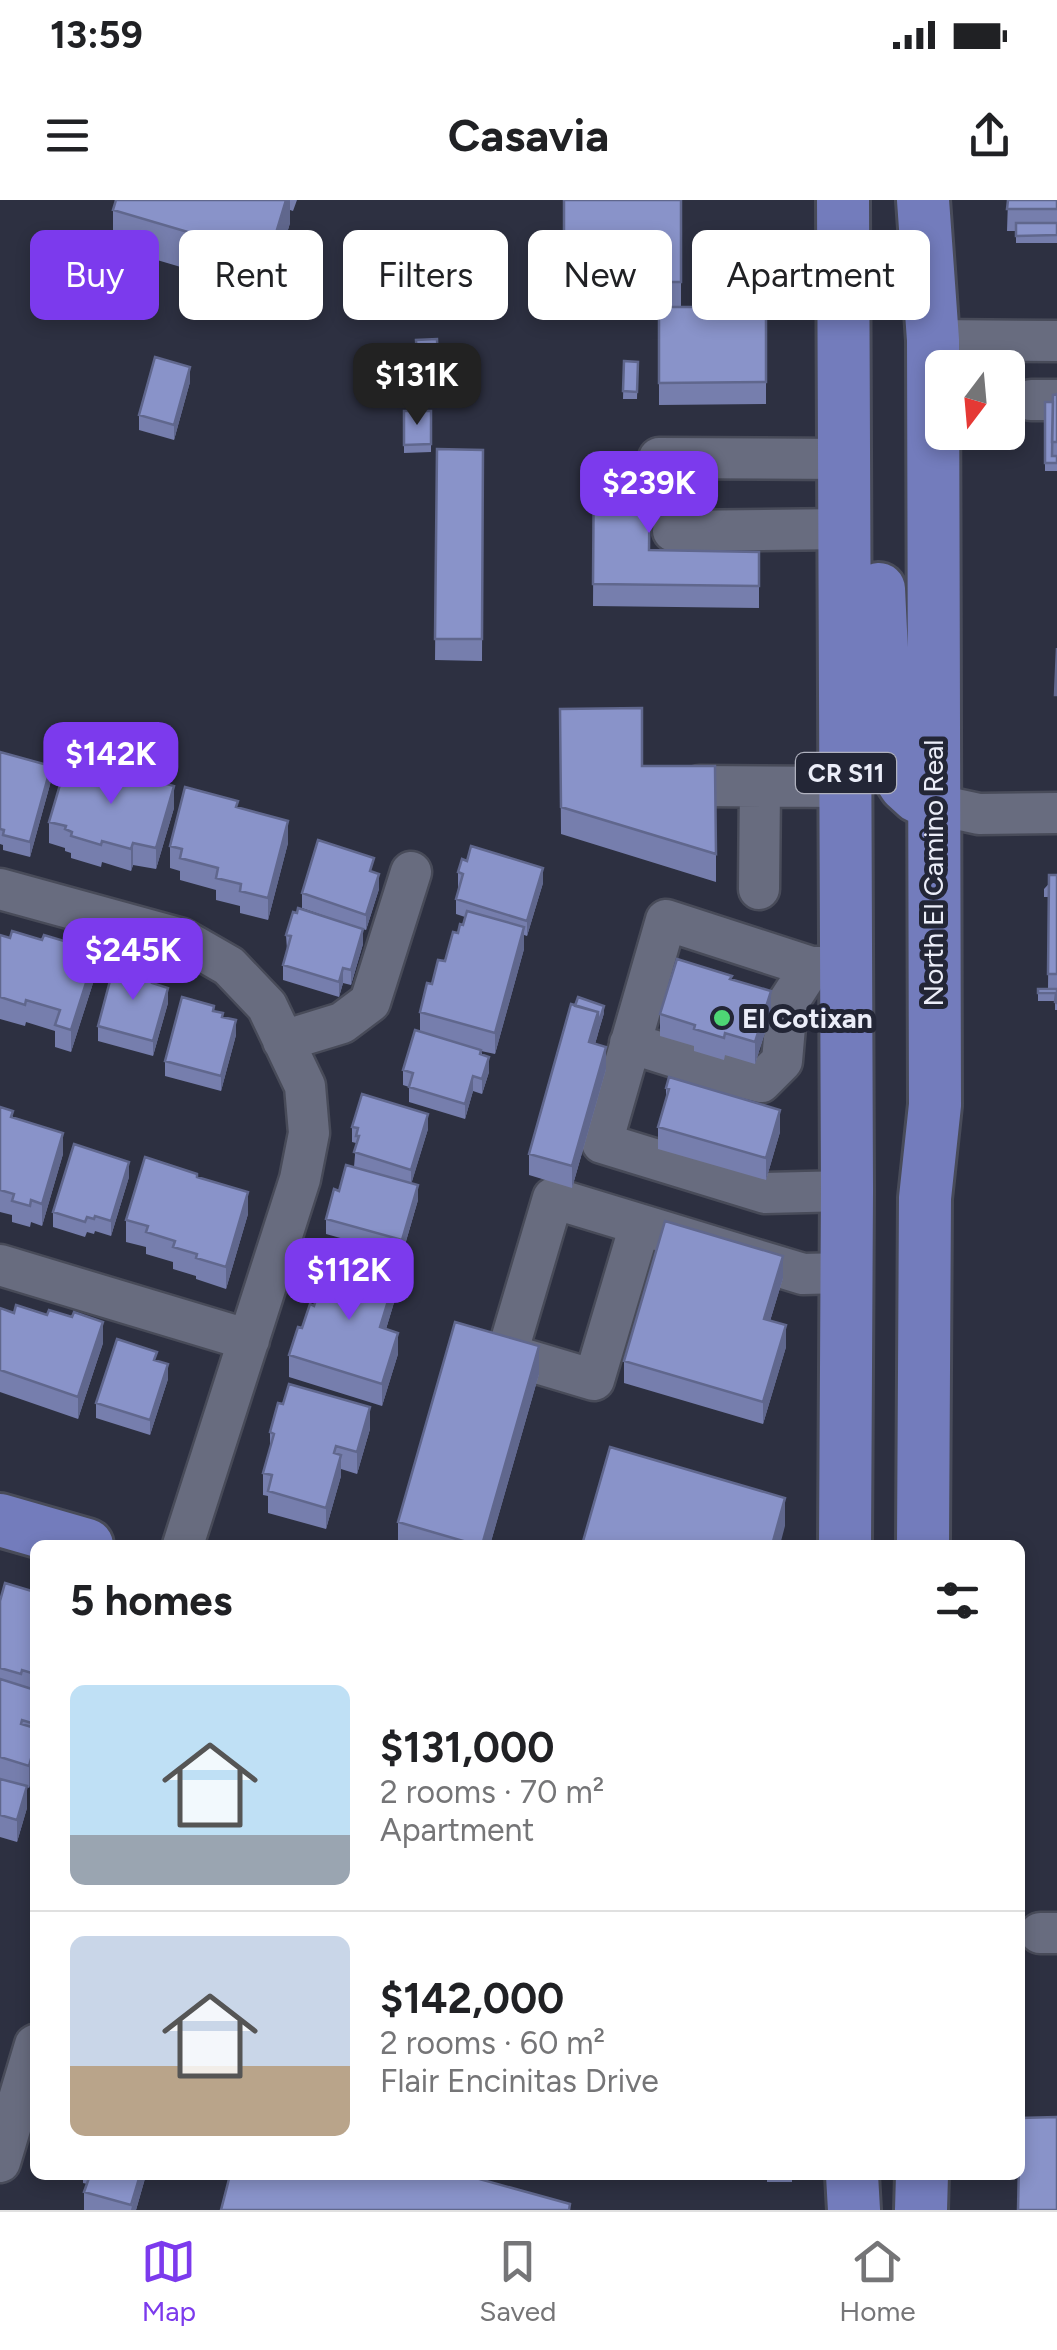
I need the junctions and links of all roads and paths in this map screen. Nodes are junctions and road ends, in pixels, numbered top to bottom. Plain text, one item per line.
1 (843, 200) edge
2 (923, 200) edge
3 (932, 340) junction
4 (1057, 341) edge
5 (658, 458) dead end
6 (845, 490) junction
7 (673, 531) dead end
8 (698, 786) edge
9 (760, 787) junction
10 (846, 787) junction
11 (933, 804) junction
12 (1057, 813) edge
13 (411, 872) dead end
14 (0, 889) edge
15 (760, 889) dead end
16 (828, 967) junction
17 (283, 1041) junction
18 (630, 1043) junction
19 (725, 1073) junction
20 (714, 1112) edge
21 (847, 1191) junction
22 (640, 1225) junction
23 (0, 1265) edge
24 (846, 1273) junction
25 (249, 1340) junction
26 (0, 1520) edge
27 (70, 1540) edge
28 (185, 1540) edge
29 (846, 1540) edge
30 (923, 1540) edge
31 (30, 2061) edge
32 (0, 2162) edge
33 (852, 2180) edge
34 (922, 2180) edge
35 (854, 2210) edge
36 (921, 2210) edge

1 - 6 main road, CR S11
2 - 3 main road, North El Camino Real / CR S11
3 - 4 street
3 - 11 main road, North El Camino Real / CR S11
5 - 6 street
6 - 7 street
6 - 10 main road, CR S11
6 - 11 main road
8 - 9 street
9 - 10 street
9 - 15 street
10 - 16 main road, CR S11
11 - 12 street
11 - 30 main road, North El Camino Real / CR S11
13 - 17 street
14 - 17 street
16 - 18 street
16 - 19 street
16 - 21 main road, CR S11
17 - 25 street
18 - 19 street
18 - 21 street
19 - 20 street
21 - 24 main road, CR S11
22 - 22 street
22 - 24 street
23 - 25 street
24 - 29 main road, CR S11
25 - 28 street
26 - 27 main road
31 - 32 street
33 - 35 main road
34 - 36 main road

